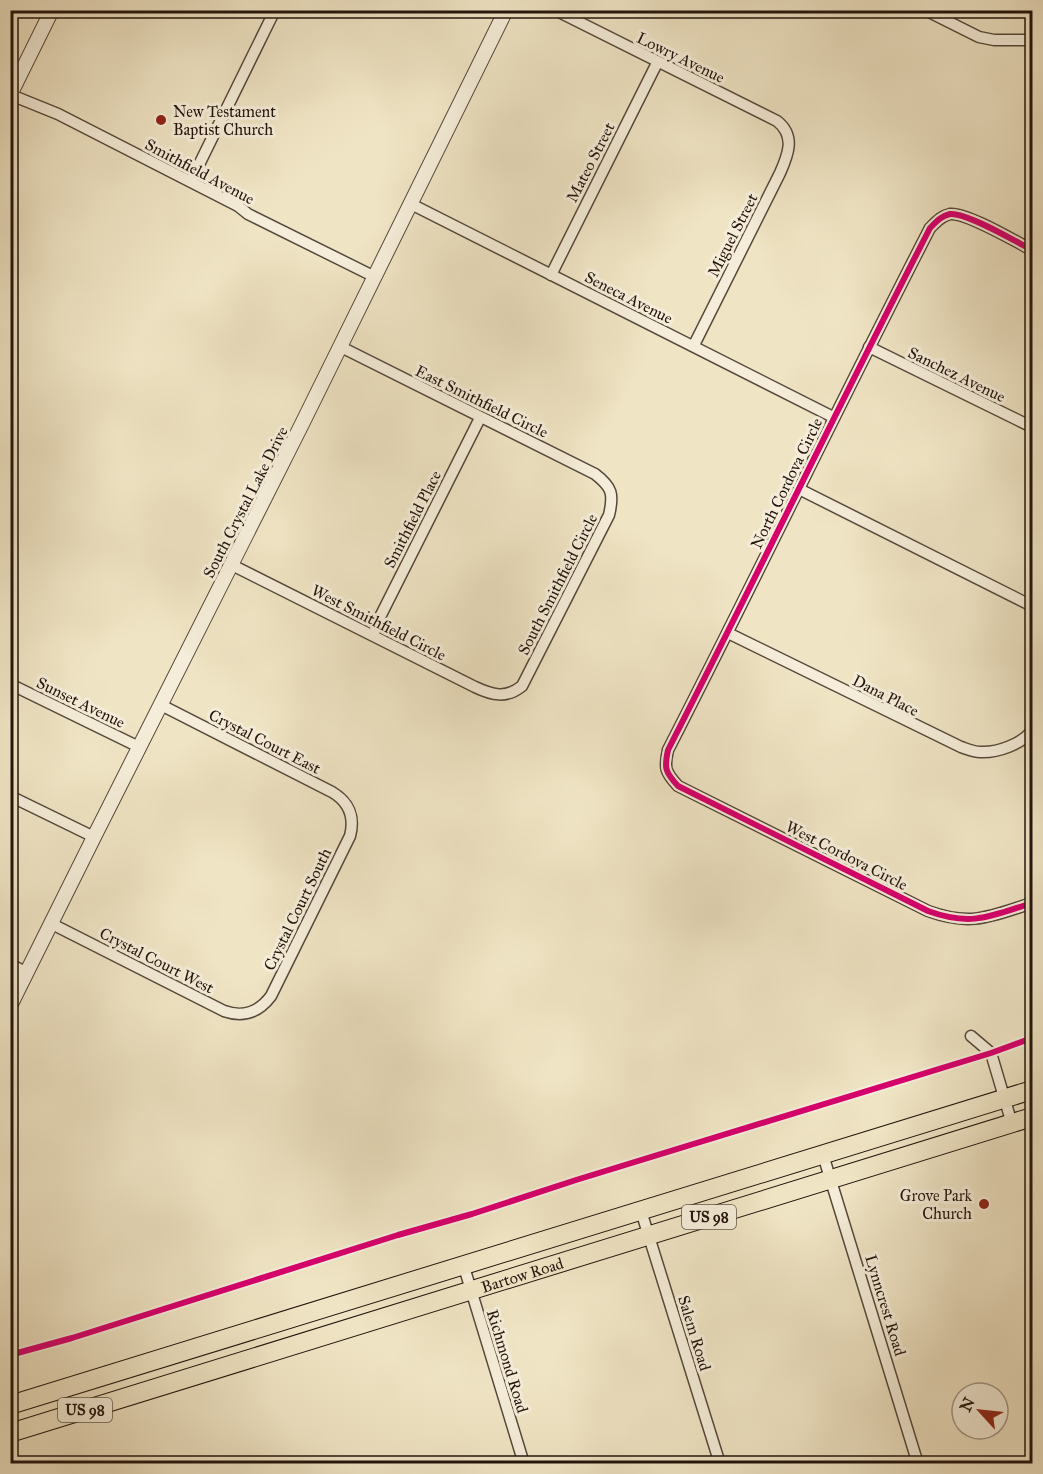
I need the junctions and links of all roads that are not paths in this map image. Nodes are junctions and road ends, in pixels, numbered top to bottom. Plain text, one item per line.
1 (52, 10) edge
2 (275, 10) edge
3 (506, 10) edge
4 (555, 10) edge
5 (925, 10) edge
6 (1032, 38) edge
7 (657, 63) junction
8 (10, 95) edge
9 (788, 136) joint
10 (191, 181) junction
11 (411, 204) junction
12 (1032, 250) edge
13 (551, 275) junction
14 (375, 277) junction
15 (694, 345) junction
16 (341, 347) junction
17 (869, 347) junction
18 (833, 417) junction
19 (480, 418) junction
20 (1032, 428) edge
21 (608, 486) joint
22 (800, 489) junction
23 (232, 565) junction
24 (1032, 606) edge
25 (728, 633) junction
26 (373, 635) junction
27 (10, 684) edge
28 (514, 692) joint
29 (161, 705) junction
30 (1032, 730) edge
31 (139, 747) junction
32 (665, 765) joint
33 (10, 796) edge
34 (350, 810) joint
35 (94, 837) junction
36 (1032, 903) edge
37 (52, 924) junction
38 (10, 964) edge
39 (27, 973) junction
40 (10, 1006) edge
41 (251, 1012) joint
42 (970, 1036) dead end
43 (1032, 1090) edge
44 (1005, 1098) junction
45 (1032, 1117) edge
46 (1012, 1124) junction
47 (823, 1155) junction
48 (832, 1179) junction
49 (641, 1211) junction
50 (650, 1236) junction
51 (464, 1267) junction
52 (470, 1292) junction
53 (10, 1405) edge
54 (10, 1433) edge
55 (524, 1464) edge
56 (720, 1464) edge
57 (918, 1464) edge

1 - 8 street
2 - 10 street
3 - 11 street, South Crystal Lake Drive
4 - 7 street, Lowry Avenue
5 - 6 street
7 - 9 street, Lowry Avenue
7 - 13 street, Mateo Street
8 - 10 street, Smithfield Avenue
9 - 15 street, Miguel Street
10 - 14 street, Smithfield Avenue
11 - 13 street, Seneca Avenue
11 - 14 street, South Crystal Lake Drive
12 - 17 street, North Cordova Circle
13 - 15 street, Seneca Avenue
14 - 16 street, South Crystal Lake Drive
15 - 18 street, Seneca Avenue
16 - 19 street, East Smithfield Circle
16 - 23 street, South Crystal Lake Drive
17 - 18 street, North Cordova Circle
17 - 20 street, Sanchez Avenue
18 - 22 street, North Cordova Circle
19 - 21 street, East Smithfield Circle
19 - 26 street, Smithfield Place
21 - 28 street, South Smithfield Circle
22 - 24 street
22 - 25 street, North Cordova Circle
23 - 26 street, West Smithfield Circle
23 - 29 street, South Crystal Lake Drive
25 - 30 street, Dana Place
25 - 32 street, North Cordova Circle
26 - 28 street, West Smithfield Circle
27 - 31 street, Sunset Avenue
29 - 31 street, South Crystal Lake Drive
29 - 34 street, Crystal Court East
31 - 35 street, South Crystal Lake Drive
32 - 36 street, West Cordova Circle
33 - 35 street
34 - 41 street, Crystal Court South
35 - 37 street, South Crystal Lake Drive
37 - 39 street, South Crystal Lake Drive
37 - 41 street, Crystal Court West
38 - 39 street
39 - 40 street, South Crystal Lake Drive
42 - 44 street
43 - 44 main road, Bartow Road / US 98
44 - 46 street
44 - 47 main road, Bartow Road / US 98
45 - 46 main road, Bartow Road / US 98
46 - 48 main road, Bartow Road / US 98
47 - 48 street, Lynncrest Road
47 - 49 main road, Bartow Road / US 98
48 - 50 main road, Bartow Road / US 98
48 - 57 street, Lynncrest Road
49 - 50 street, Salem Road
49 - 51 main road, Bartow Road / US 98
50 - 52 main road, Bartow Road / US 98
50 - 56 street, Salem Road
51 - 52 street, Richmond Road
51 - 53 main road, Bartow Road / US 98
52 - 54 main road, Bartow Road / US 98
52 - 55 street, Richmond Road

